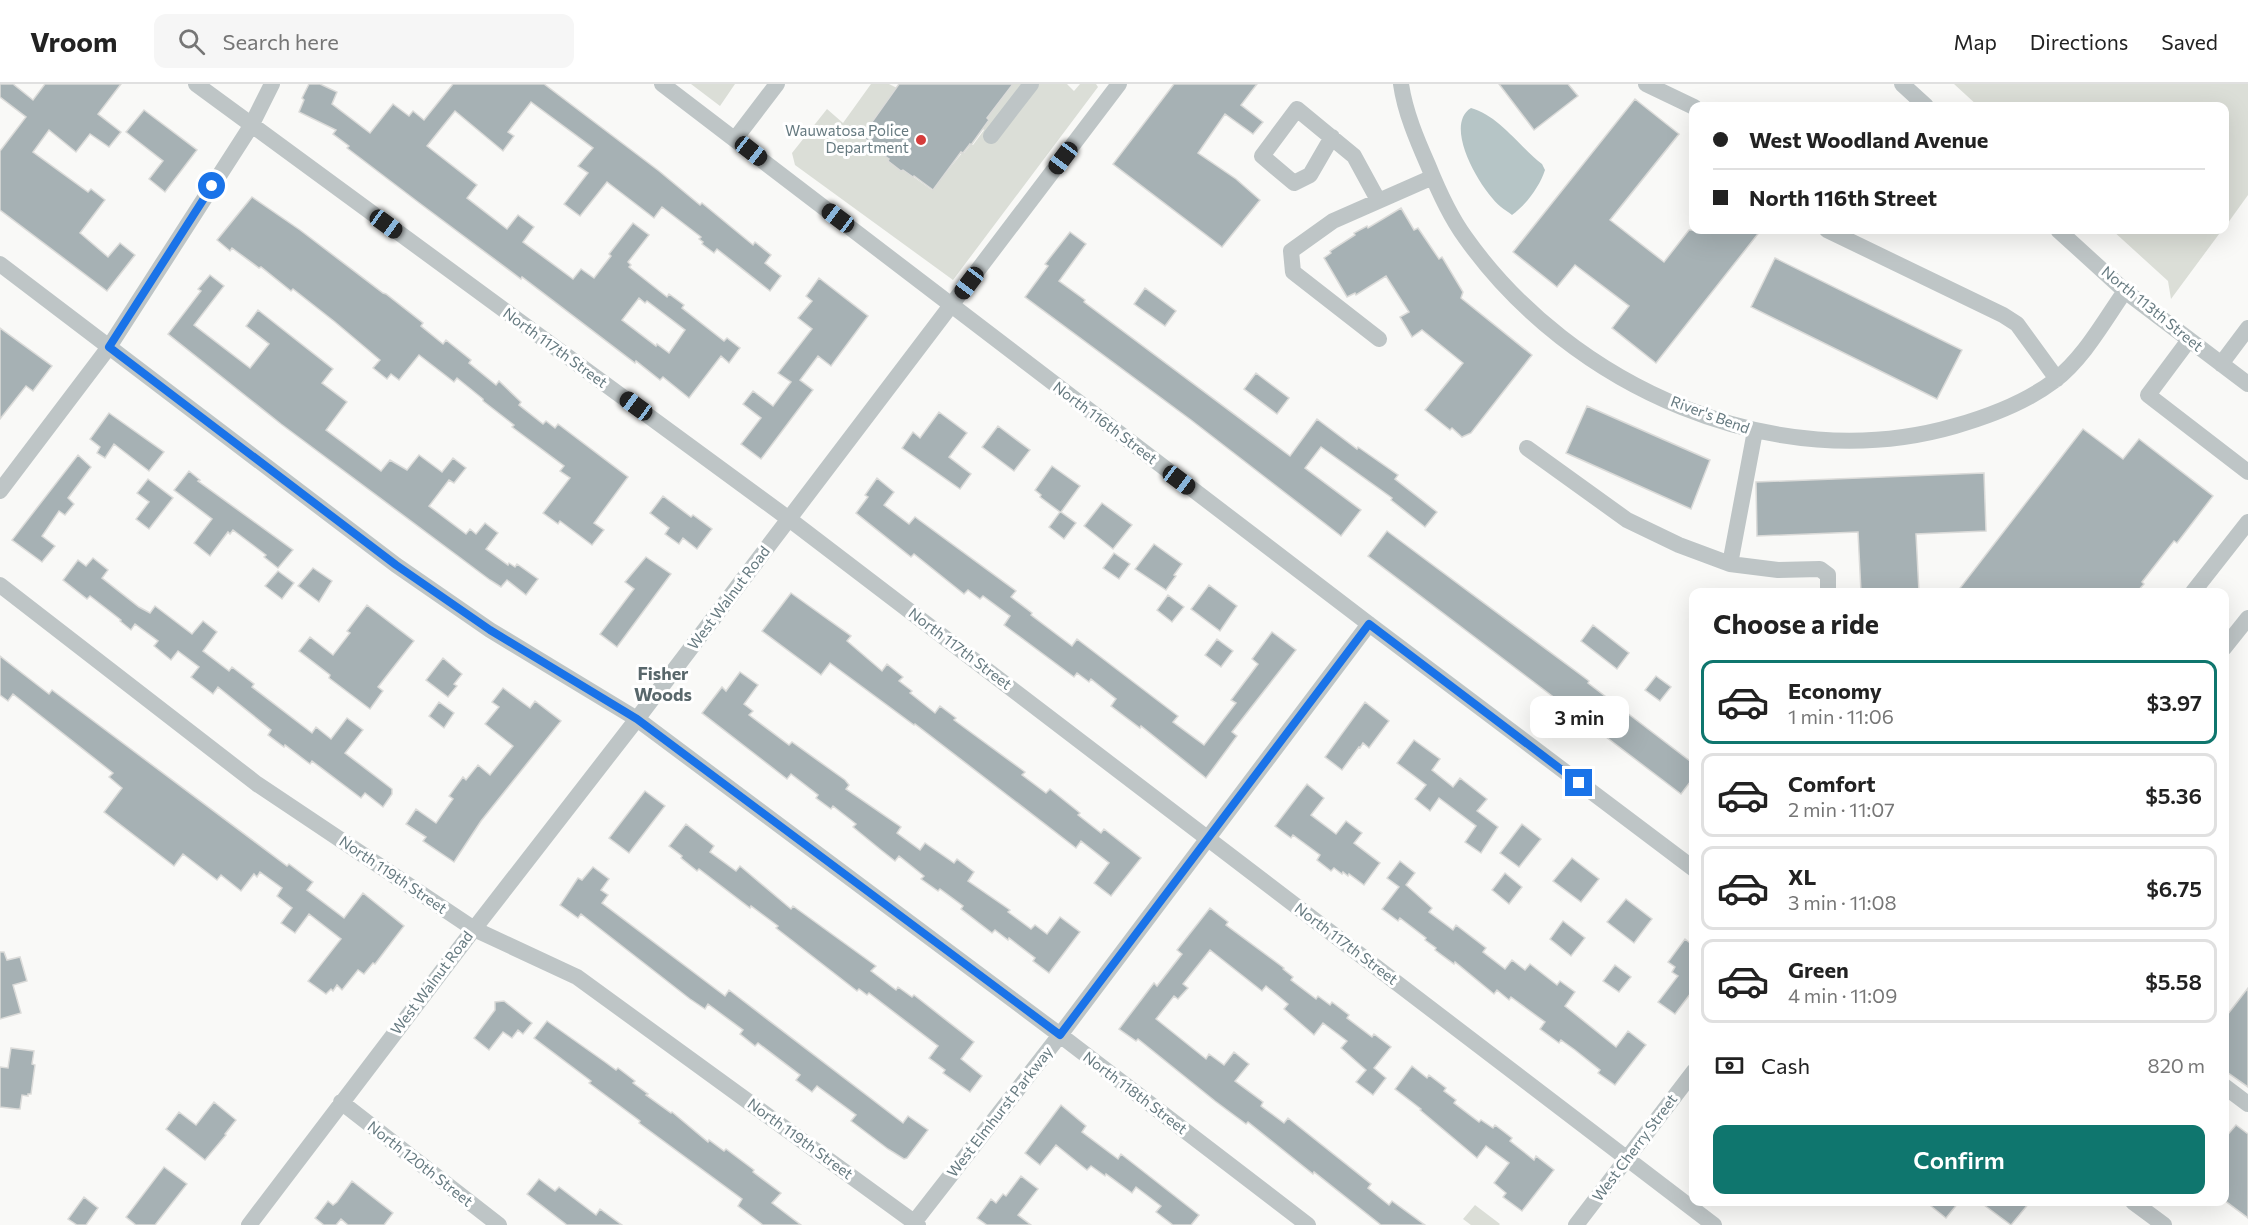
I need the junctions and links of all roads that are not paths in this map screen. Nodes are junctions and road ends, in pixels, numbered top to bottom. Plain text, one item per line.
1 (196, 84) edge
2 (272, 84) edge
3 (662, 84) edge
4 (777, 84) edge
5 (1030, 84) edge
6 (1401, 84) edge
7 (1646, 84) edge
8 (1902, 84) edge
9 (1117, 85) edge
10 (1922, 102) edge
11 (1689, 105) edge
12 (251, 126) junction
13 (991, 136) dead end
14 (1332, 137) dead end
15 (735, 139) junction
16 (1433, 177) junction
17 (1378, 200) junction
18 (1835, 234) edge
19 (2062, 234) edge
20 (0, 264) edge
21 (2125, 291) junction
22 (952, 306) junction
23 (2248, 328) edge
24 (1379, 339) dead end
25 (2189, 340) junction
26 (109, 347) junction
27 (2221, 363) junction
28 (2057, 379) junction
29 (2248, 384) edge
30 (1755, 431) junction
31 (1527, 448) dead end
32 (2248, 472) edge
33 (0, 491) edge
34 (789, 519) junction
35 (2248, 522) edge
36 (1730, 564) junction
37 (0, 585) edge
38 (1828, 588) edge
39 (2196, 588) edge
40 (2248, 618) edge
41 (1369, 624) junction
42 (2229, 642) edge
43 (637, 719) junction
44 (1208, 838) junction
45 (1689, 865) edge
46 (474, 929) junction
47 (1060, 1035) junction
48 (1689, 1077) edge
49 (2229, 1090) edge
50 (341, 1102) junction
51 (2248, 1104) edge
52 (1626, 1159) junction
53 (2138, 1206) edge
54 (915, 1224) edge
55 (249, 1225) edge
56 (499, 1225) edge
57 (1308, 1225) edge
58 (1576, 1225) edge
59 (1714, 1225) edge
60 (2164, 1225) edge

1 - 12 street, North 117th Street
2 - 12 street
3 - 15 street, North 116th Street
4 - 15 street
5 - 13 street
6 - 16 street, River's Bend
7 - 11 street
8 - 10 street
9 - 22 street, West Walnut Road
12 - 26 street
12 - 34 street, North 117th Street
14 - 17 street
15 - 22 street, North 116th Street
16 - 17 street
16 - 30 street, River's Bend
17 - 24 street
18 - 28 street
19 - 21 street, North 113th Street
20 - 26 street, North 118th Street
21 - 25 street, North 113th Street
21 - 28 street, River's Bend
22 - 34 street, West Walnut Road
22 - 41 street, North 116th Street
23 - 27 street
25 - 27 street, North 113th Street
25 - 32 street
26 - 33 street
26 - 43 street, North 118th Street
27 - 29 street, North 113th Street
28 - 30 street, River's Bend
30 - 36 street
31 - 36 street
34 - 43 street, West Walnut Road
34 - 44 street, North 117th Street
35 - 39 street
36 - 38 street
37 - 46 street, North 119th Street
40 - 42 street
41 - 44 street, West Elmhurst Parkway
41 - 45 street, North 116th Street
43 - 46 street, West Walnut Road
43 - 47 street, North 118th Street
44 - 47 street, West Elmhurst Parkway
44 - 52 street, North 117th Street
46 - 50 street, West Walnut Road
46 - 54 street, North 119th Street
47 - 54 street, West Elmhurst Parkway
47 - 57 street, North 118th Street
48 - 52 street, West Cherry Street
49 - 51 street
50 - 55 street, West Walnut Road
50 - 56 street, North 120th Street
52 - 58 street, West Cherry Street
52 - 59 street, North 117th Street
53 - 60 street

